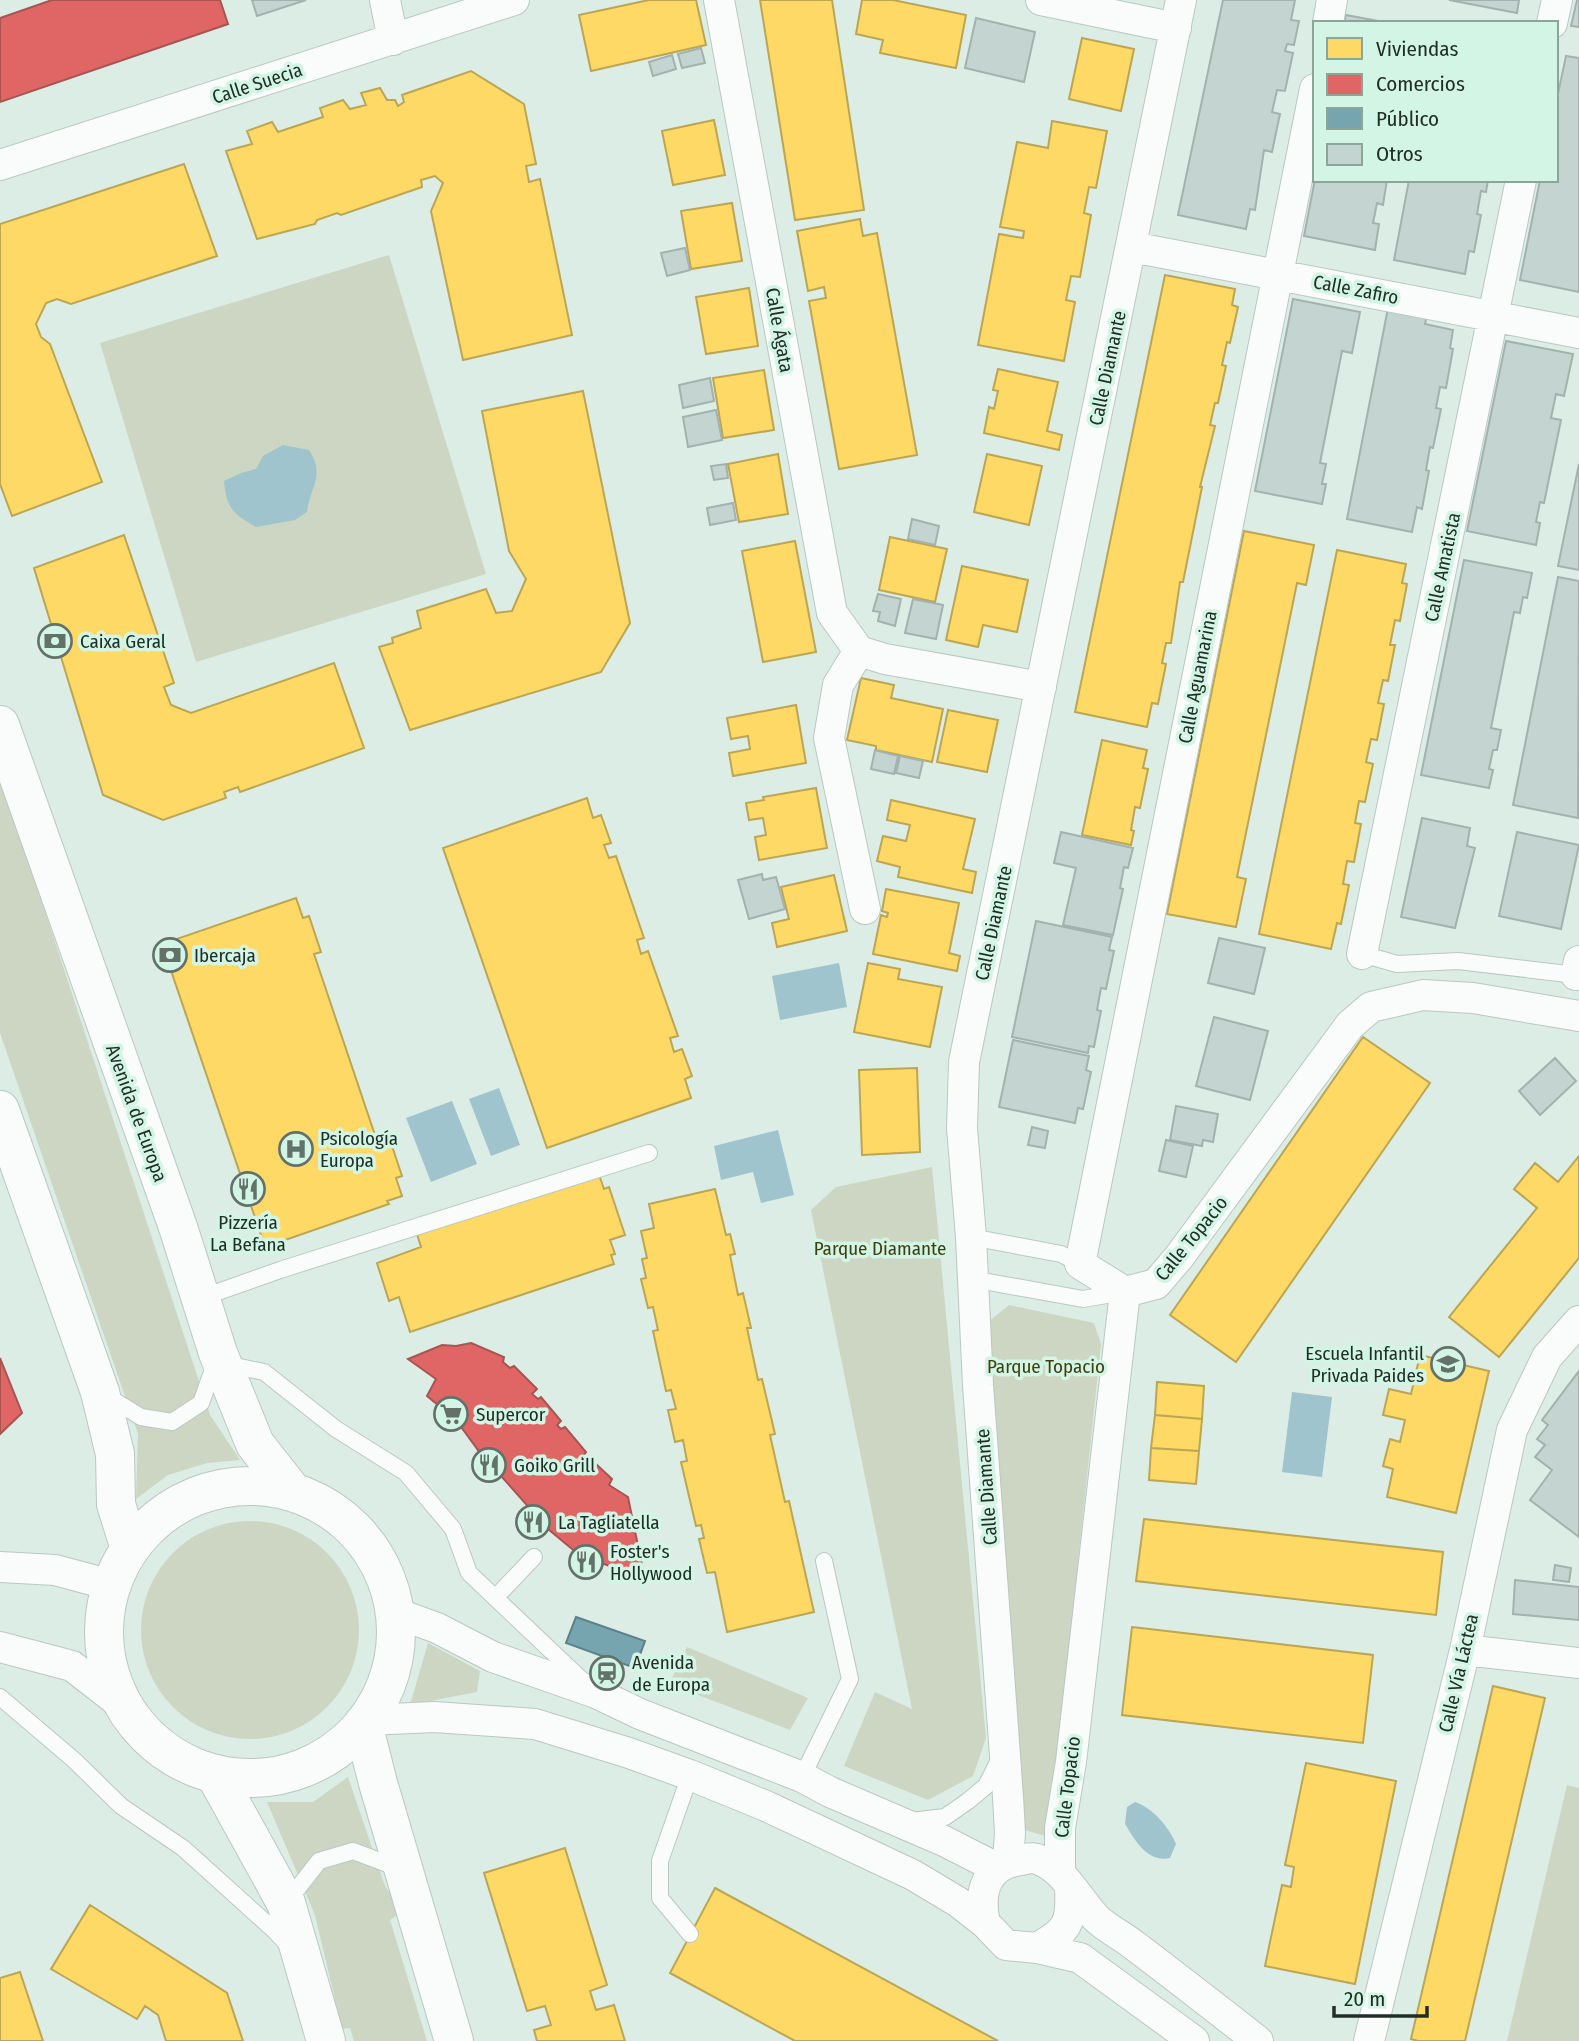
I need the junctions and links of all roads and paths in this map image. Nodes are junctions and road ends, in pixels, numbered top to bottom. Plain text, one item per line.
1 (385, 0) edge
2 (514, 0) edge
3 (719, 0) edge
4 (1041, 0) edge
5 (1332, 0) edge
6 (1557, 0) edge
7 (1178, 14) edge
8 (1328, 21) edge
9 (1552, 21) edge
10 (393, 40) junction
11 (1313, 99) edge
12 (0, 164) edge
13 (1521, 182) edge
14 (1132, 247) junction
15 (1279, 274) junction
16 (1494, 315) junction
17 (1579, 333) edge
18 (859, 651) junction
19 (1041, 687) junction
20 (0, 725) edge
21 (865, 909) dead end
22 (1362, 954) joint
23 (1578, 968) edge
24 (1579, 1016) edge
25 (0, 1110) edge
26 (649, 1153) dead end
27 (971, 1237) junction
28 (1080, 1264) junction
29 (972, 1279) junction
30 (1125, 1292) junction
31 (201, 1298) junction
32 (1579, 1321) edge
33 (221, 1358) junction
34 (100, 1392) junction
35 (292, 1491) junction
36 (130, 1549) junction
37 (534, 1557) dead end
38 (824, 1561) dead end
39 (0, 1567) edge
40 (111, 1585) junction
41 (495, 1598) junction
42 (396, 1613) junction
43 (0, 1647) edge
44 (1465, 1650) junction
45 (1579, 1663) edge
46 (596, 1693) junction
47 (0, 1697) edge
48 (121, 1704) junction
49 (366, 1722) junction
50 (1004, 1750) junction
51 (690, 1775) junction
52 (216, 1776) junction
53 (802, 1776) junction
54 (899, 1822) junction
55 (1003, 1865) junction
56 (404, 1870) junction
57 (1065, 1880) junction
58 (285, 1903) junction
59 (985, 1923) junction
60 (690, 1934) dead end
61 (1037, 1948) junction
62 (302, 1961) junction
63 (326, 2041) edge
64 (454, 2041) edge
65 (1194, 2041) edge
66 (1258, 2041) edge
67 (1369, 2041) edge

1 - 10 street
2 - 10 street, Calle Suecia
3 - 18 street, Calle Ágata
4 - 7 street
5 - 8 street
6 - 9 street
7 - 14 street, Calle Diamante
10 - 12 street, Calle Suecia
11 - 15 street, Calle Aguamarina
13 - 16 street, Calle Amatista
14 - 15 street, Calle Zafiro
14 - 19 street, Calle Diamante
15 - 16 street, Calle Zafiro
15 - 28 street, Calle Aguamarina
16 - 17 street, Calle Zafiro
16 - 22 street, Calle Amatista
18 - 19 street
18 - 21 street
19 - 27 street, Calle Diamante
20 - 31 street, Avenida de Europa
22 - 23 lane
24 - 30 street, Calle Topacio
25 - 34 street
26 - 31 lane
27 - 28 lane
27 - 29 street, Calle Diamante
28 - 30 street
29 - 30 lane
29 - 50 street, Calle Diamante
30 - 57 street, Calle Topacio
31 - 33 street, Avenida de Europa
32 - 44 street, Calle Vía Láctea
33 - 34 lane
33 - 35 street, Avenida de Europa
33 - 41 lane
34 - 36 street
35 - 36 street
35 - 42 street
36 - 40 street
37 - 41 lane
38 - 53 lane
39 - 40 street
40 - 48 street
41 - 46 lane
42 - 46 street
42 - 49 street
43 - 48 street
44 - 45 street
44 - 67 street, Calle Vía Láctea
46 - 53 street
47 - 62 lane
48 - 52 street
49 - 51 street
49 - 52 street
49 - 56 street
50 - 54 lane
50 - 55 street, Calle Diamante
51 - 59 street
51 - 60 lane
52 - 58 street
53 - 54 street
54 - 55 street
55 - 57 street
55 - 59 street
56 - 58 lane
56 - 64 street
57 - 61 street
57 - 66 street
58 - 62 street
59 - 61 street
61 - 65 street
62 - 63 street

